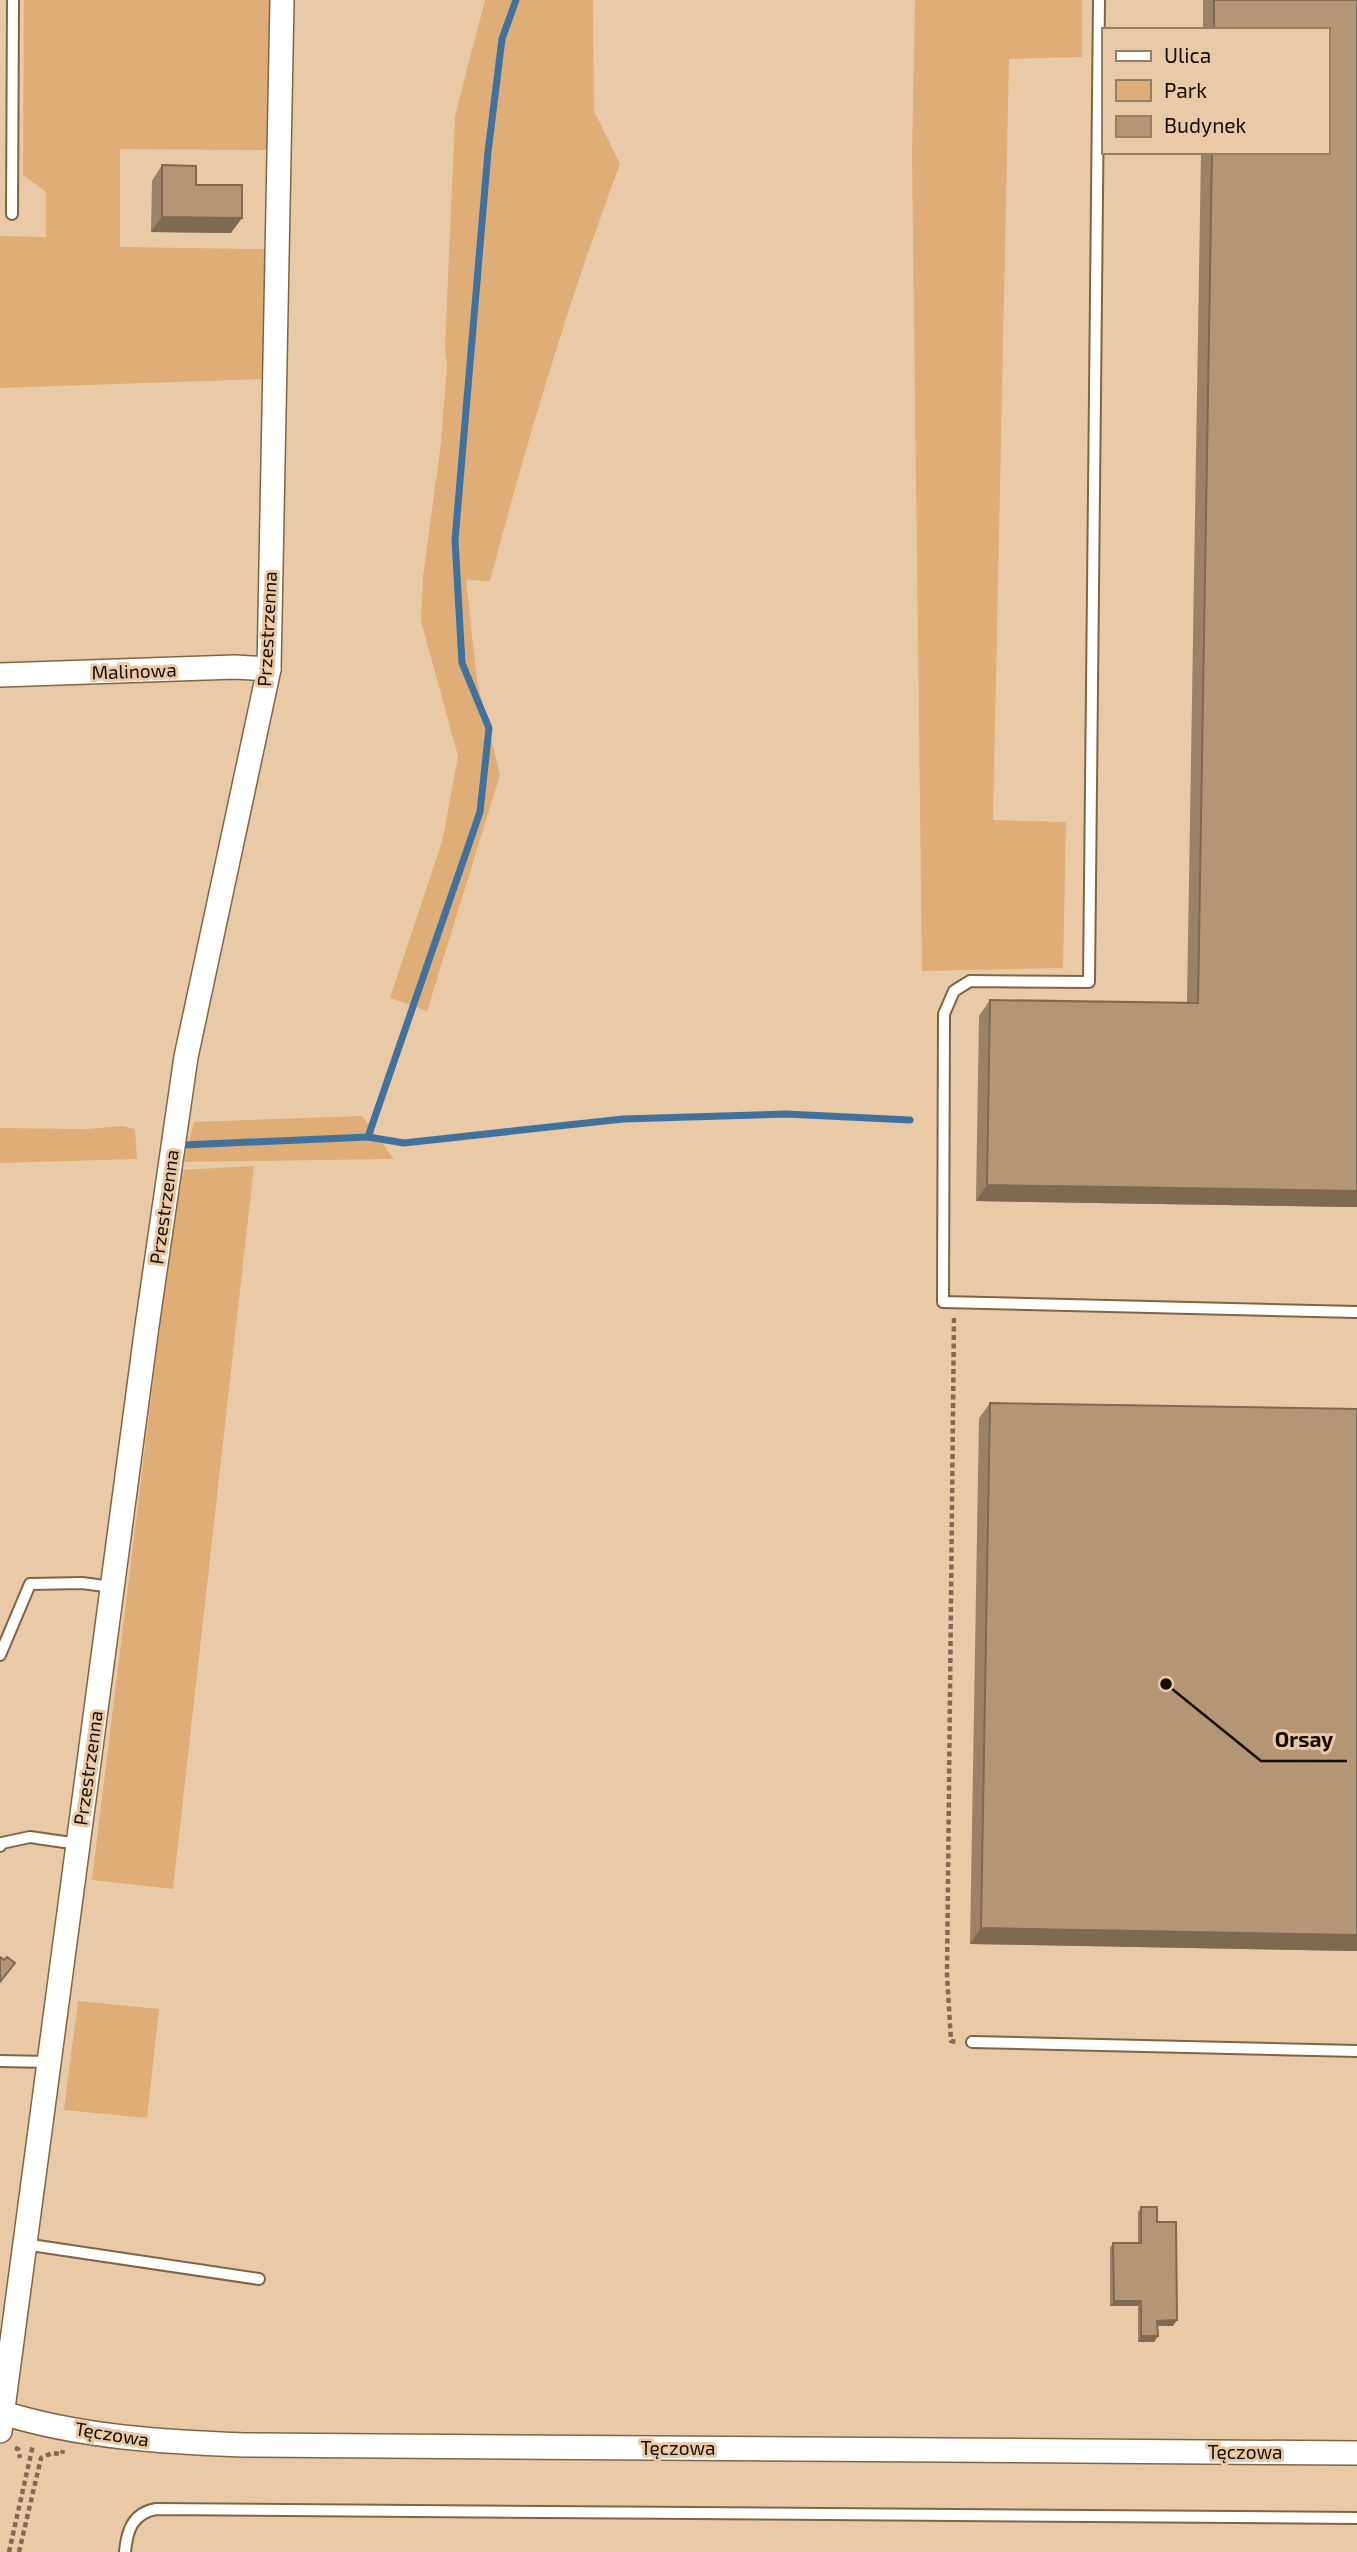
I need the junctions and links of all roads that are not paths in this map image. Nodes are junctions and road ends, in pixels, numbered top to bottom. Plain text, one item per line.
1 (13, 0) edge
2 (282, 0) edge
3 (1099, 0) edge
4 (12, 214) dead end
5 (269, 669) junction
6 (0, 675) edge
7 (1357, 1312) edge
8 (112, 1587) junction
9 (0, 1655) edge
10 (78, 1844) junction
11 (0, 1846) edge
12 (972, 2042) road end
13 (1357, 2051) edge
14 (0, 2060) edge
15 (49, 2062) junction
16 (24, 2244) junction
17 (259, 2279) dead end
18 (3, 2426) edge
19 (1357, 2453) edge
20 (1357, 2518) edge
21 (125, 2552) edge

1 - 4 lane
2 - 5 street, Przestrzenna
3 - 7 lane
5 - 6 street, Malinowa
5 - 8 street, Przestrzenna
8 - 9 lane
8 - 10 street, Przestrzenna
10 - 11 lane
10 - 15 street, Przestrzenna
12 - 13 lane
14 - 15 lane
15 - 16 street, Przestrzenna
16 - 17 lane
16 - 18 street, Przestrzenna
18 - 19 street, Tęczowa
20 - 21 lane

